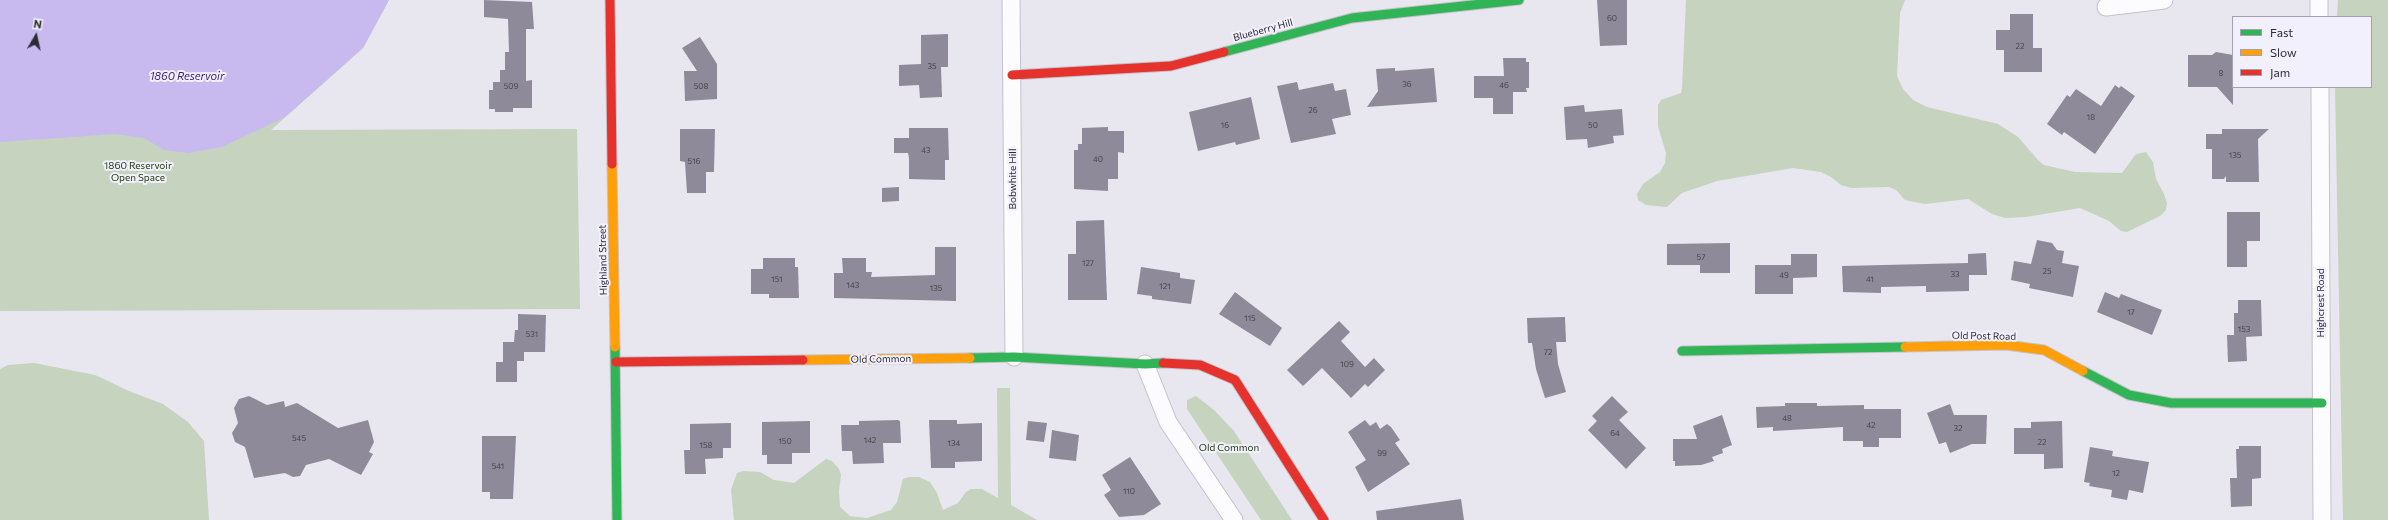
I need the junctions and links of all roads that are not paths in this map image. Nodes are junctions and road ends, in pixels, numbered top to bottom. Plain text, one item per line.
1 (610, 0) edge
2 (1011, 0) edge
3 (1519, 0) edge
4 (2164, 0) edge
5 (2319, 0) edge
6 (2106, 7) dead end
7 (2319, 16) edge
8 (1012, 75) junction
9 (2320, 88) edge
10 (1682, 351) dead end
11 (1014, 358) junction
12 (616, 362) junction
13 (1145, 364) junction
14 (2322, 404) junction
15 (617, 520) edge
16 (1234, 520) edge
17 (1324, 520) edge
18 (2322, 520) edge

1 - 12 street, Highland Street
2 - 8 street, Bobwhite Hill
3 - 8 street, Blueberry Hill
4 - 6 street
5 - 7 street
8 - 11 street, Bobwhite Hill
9 - 14 street, Highcrest Road
10 - 14 street, Old Post Road
11 - 12 street, Old Common
11 - 13 street, Old Common
12 - 15 street, Highland Street
13 - 16 street
13 - 17 street, Old Common
14 - 18 street, Highcrest Road

